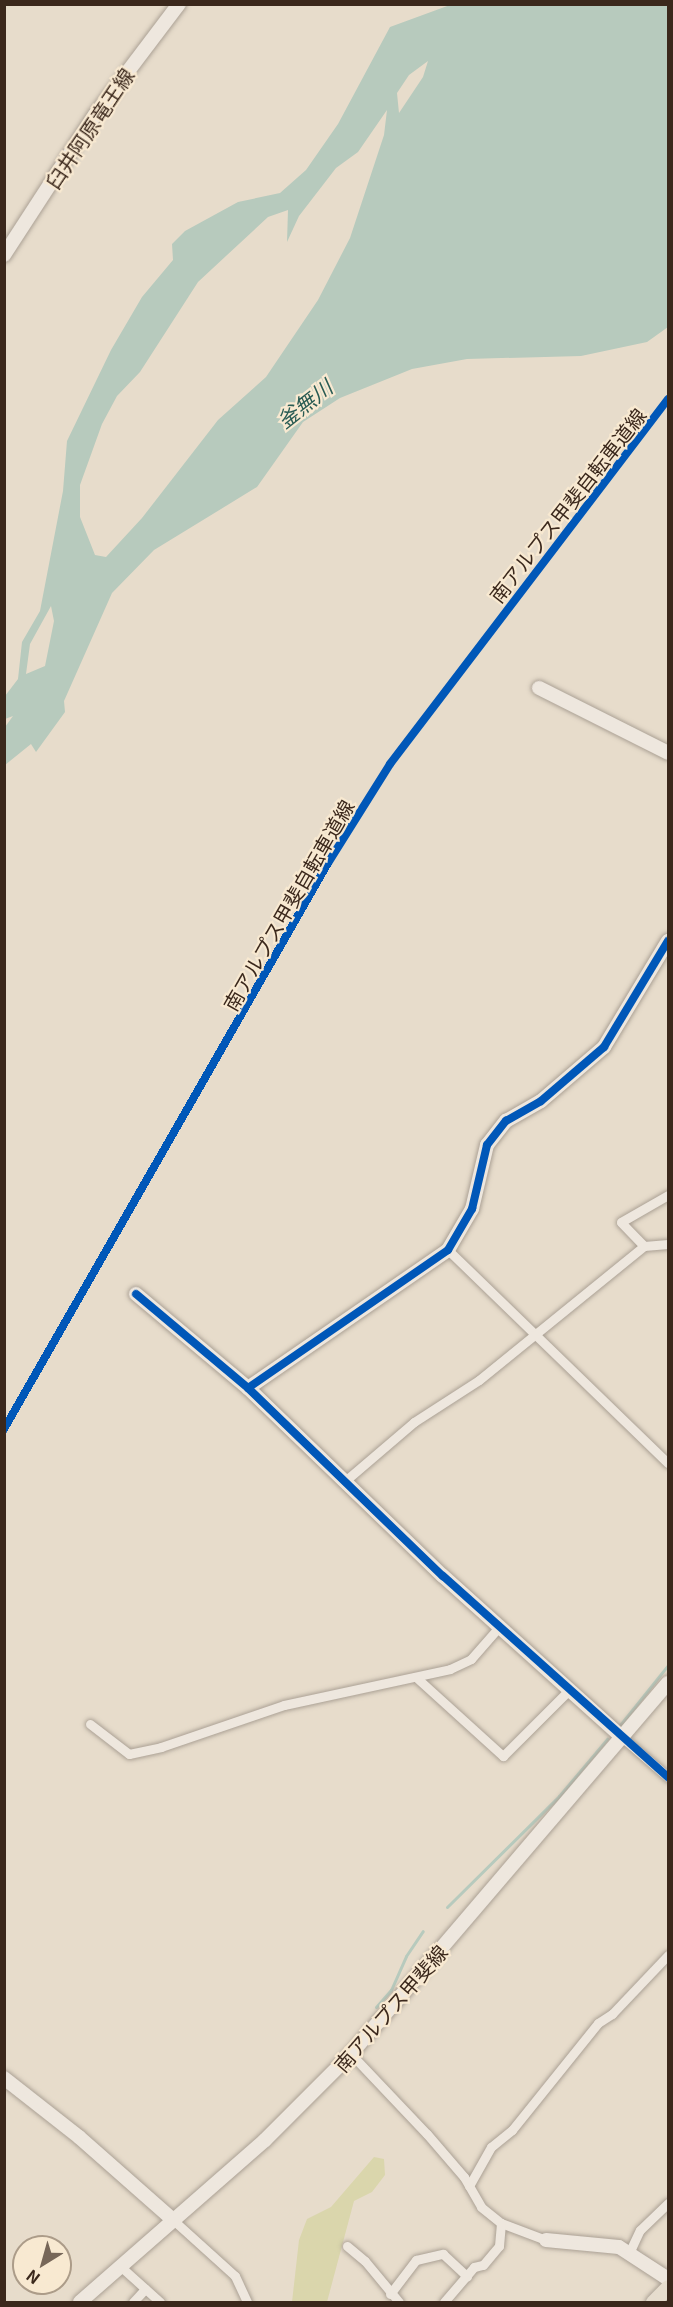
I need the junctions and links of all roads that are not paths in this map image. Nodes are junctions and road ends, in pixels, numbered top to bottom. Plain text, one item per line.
1 (179, 4) edge
2 (4, 255) edge
3 (539, 688) dead end
4 (669, 753) edge
5 (669, 941) edge
6 (669, 1195) edge
7 (669, 1244) edge
8 (644, 1246) junction
9 (448, 1250) junction
10 (136, 1294) dead end
11 (532, 1334) junction
12 (248, 1388) junction
13 (669, 1463) edge
14 (345, 1481) junction
15 (499, 1627) junction
16 (418, 1679) junction
17 (669, 1683) edge
18 (568, 1691) junction
19 (90, 1724) dead end
20 (623, 1738) junction
21 (669, 1778) edge
22 (669, 1956) edge
23 (351, 2054) junction
24 (4, 2078) edge
25 (469, 2186) junction
26 (669, 2203) edge
27 (172, 2219) junction
28 (501, 2223) junction
29 (546, 2240) joint
30 (347, 2246) dead end
31 (630, 2251) junction
32 (120, 2266) junction
33 (467, 2276) junction
34 (669, 2279) edge
35 (669, 2287) edge
36 (145, 2289) junction
37 (390, 2294) junction
38 (80, 2302) edge
39 (133, 2302) edge
40 (160, 2302) edge
41 (247, 2302) edge
42 (399, 2302) edge
43 (444, 2302) edge
44 (653, 2302) edge

1 - 2 street, 臼井阿原竜王線
3 - 4 street
5 - 9 street
6 - 8 street
7 - 8 street
8 - 11 street
9 - 11 street
9 - 12 street
10 - 12 street
11 - 13 street
11 - 14 street
12 - 14 street
14 - 15 street
15 - 16 street
15 - 18 street
16 - 18 street
16 - 19 street
17 - 20 street, 南アルプス甲斐線
18 - 20 street
20 - 21 street
20 - 23 street, 南アルプス甲斐線
22 - 25 street
23 - 25 street
23 - 27 street, 南アルプス甲斐線
24 - 27 street
25 - 28 street
26 - 31 street
27 - 32 street, 南アルプス甲斐線
27 - 41 street
28 - 29 street
28 - 33 street
29 - 31 street
30 - 37 street
31 - 34 street
32 - 36 street
32 - 38 street, 南アルプス甲斐線
33 - 37 street
33 - 43 street
35 - 44 main road
36 - 39 street
36 - 40 street
37 - 42 street

